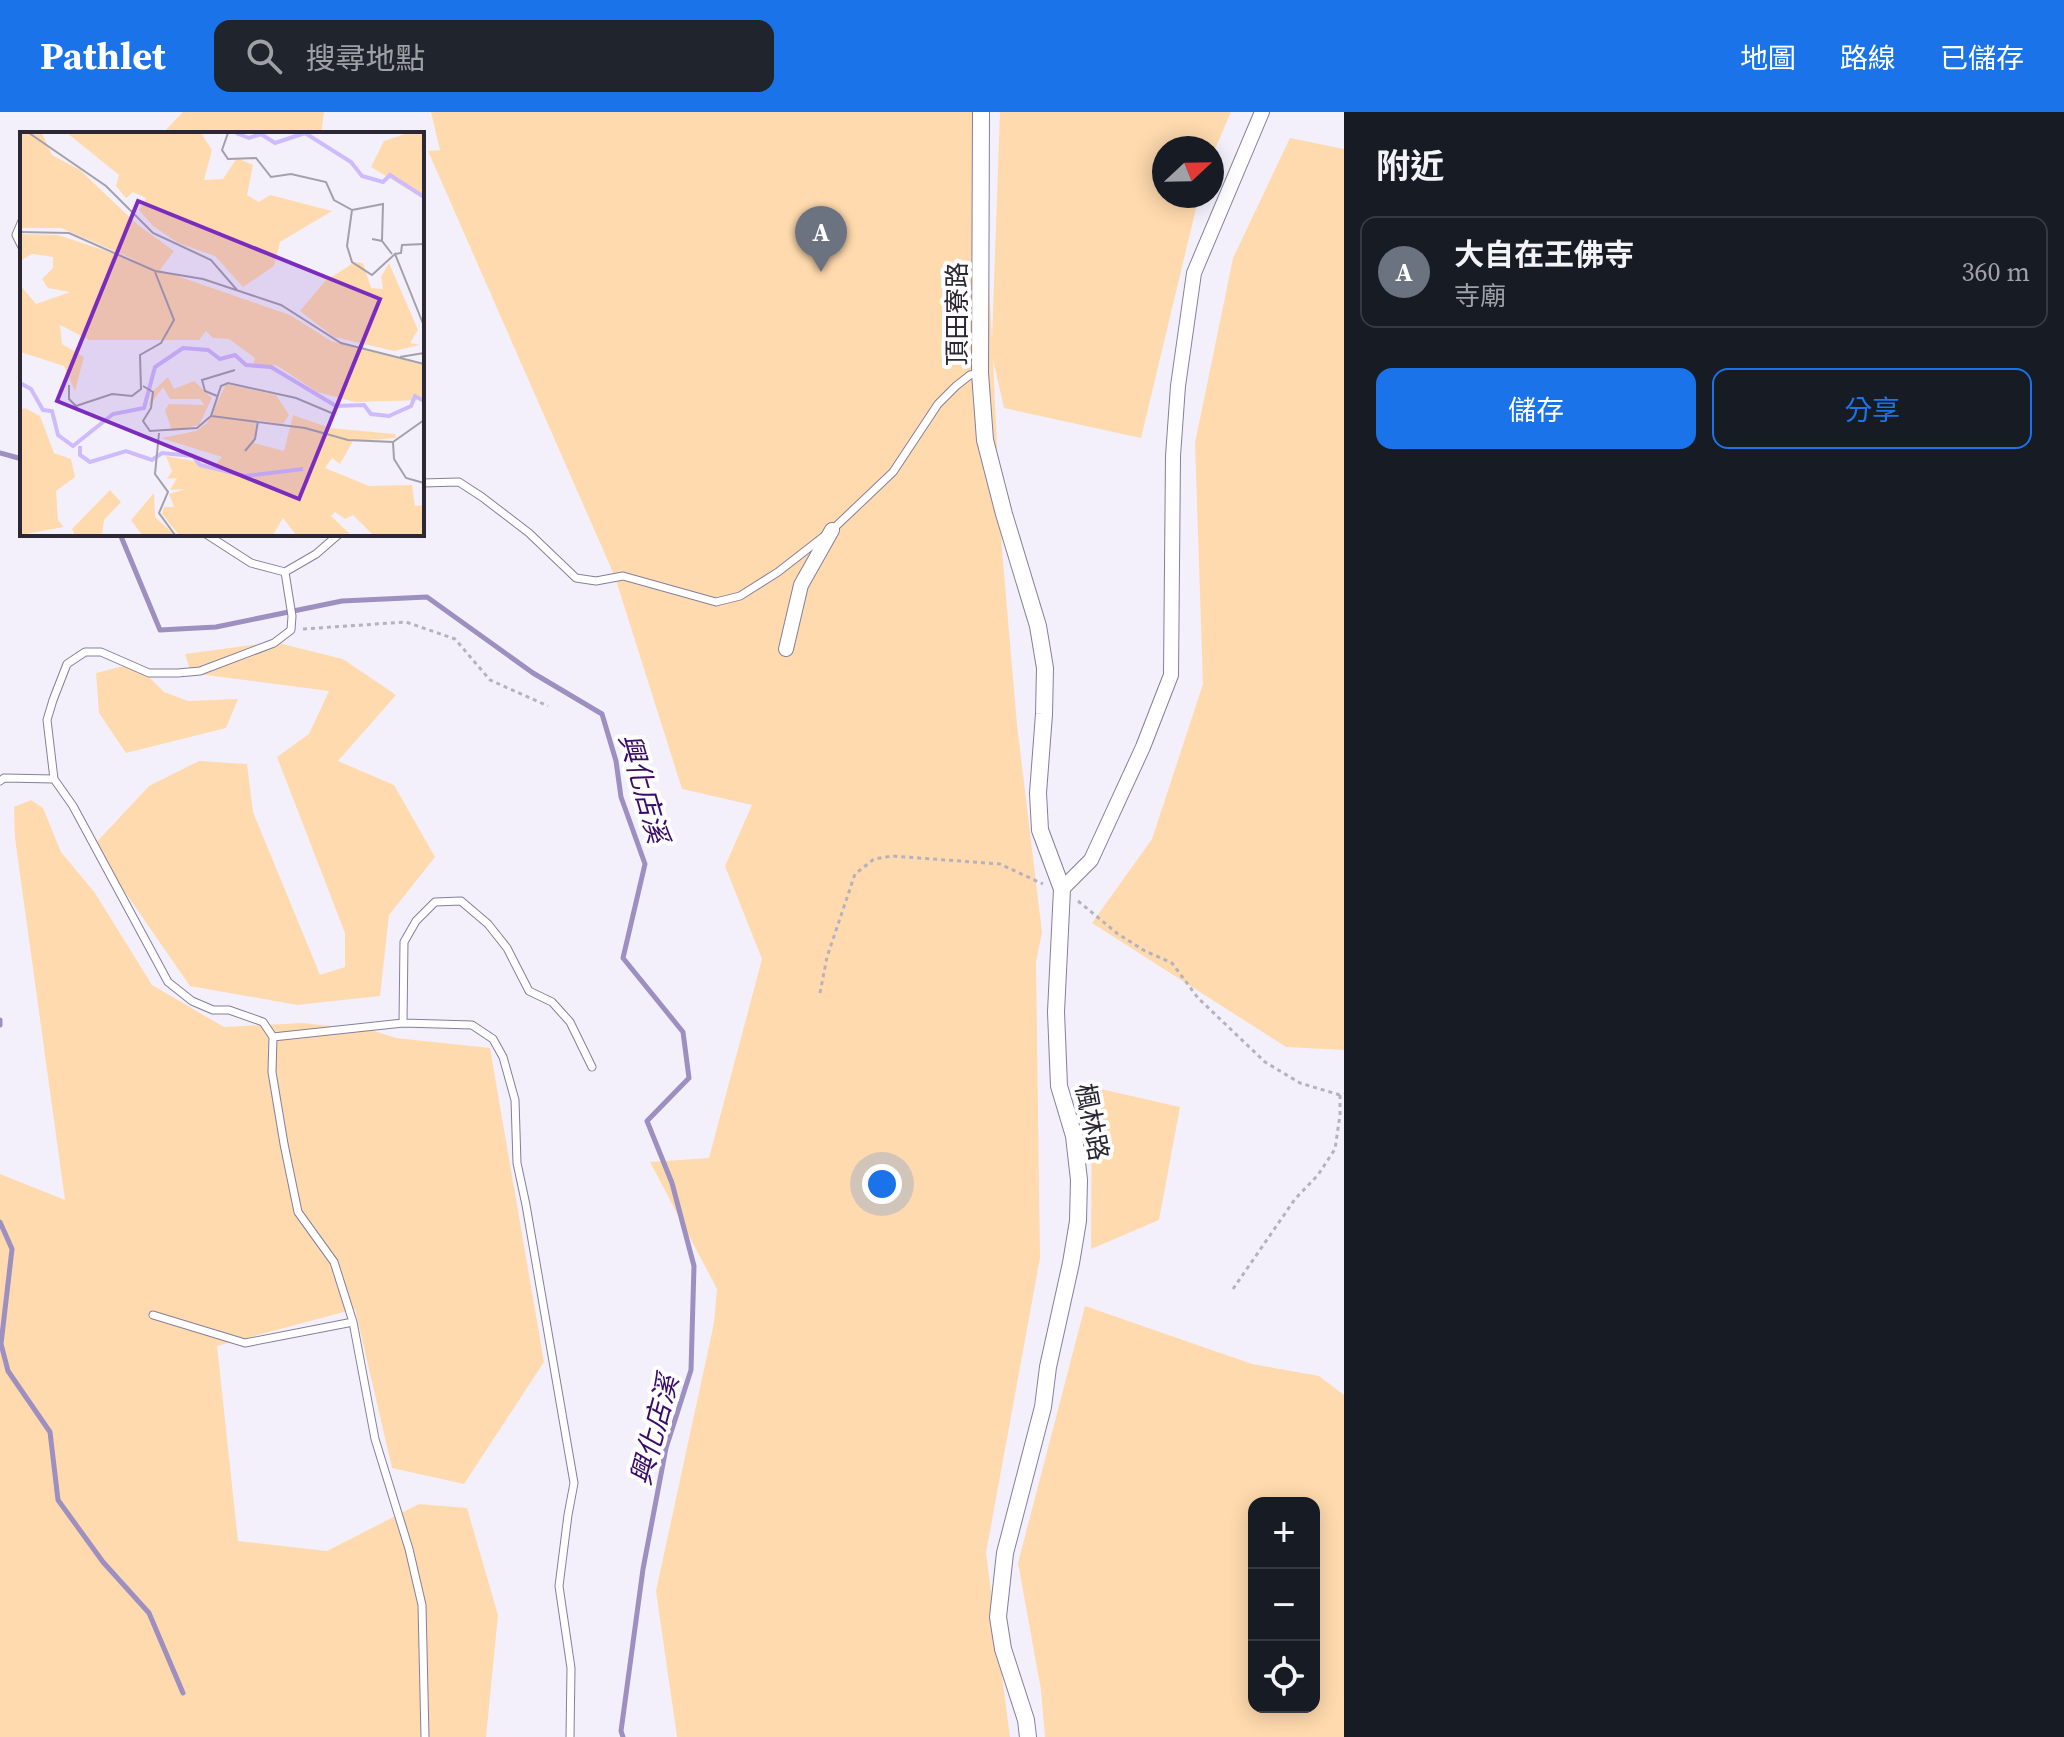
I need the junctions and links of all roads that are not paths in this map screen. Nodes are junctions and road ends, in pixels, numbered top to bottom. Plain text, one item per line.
1 (981, 112) edge
2 (1262, 112) edge
3 (980, 373) junction
4 (424, 483) edge
5 (1004, 514) joint
6 (832, 530) junction
7 (209, 536) edge
8 (337, 536) edge
9 (285, 572) junction
10 (786, 649) dead end
11 (54, 779) junction
12 (0, 781) edge
13 (1062, 889) junction
14 (403, 1023) junction
15 (273, 1037) junction
16 (592, 1067) dead end
17 (153, 1315) dead end
18 (353, 1322) junction
19 (425, 1737) edge
20 (570, 1737) edge
21 (1028, 1737) edge

1 - 3 street, 頂田寮路
2 - 13 street
3 - 5 street, 頂田寮路
3 - 6 lane
4 - 6 lane
5 - 13 street, 楓林路
6 - 10 street
7 - 9 lane
8 - 9 lane
9 - 11 lane
11 - 12 lane
11 - 15 lane
13 - 21 street, 楓林路
14 - 15 lane
14 - 16 lane
14 - 20 lane
15 - 18 lane
17 - 18 lane
18 - 19 lane

